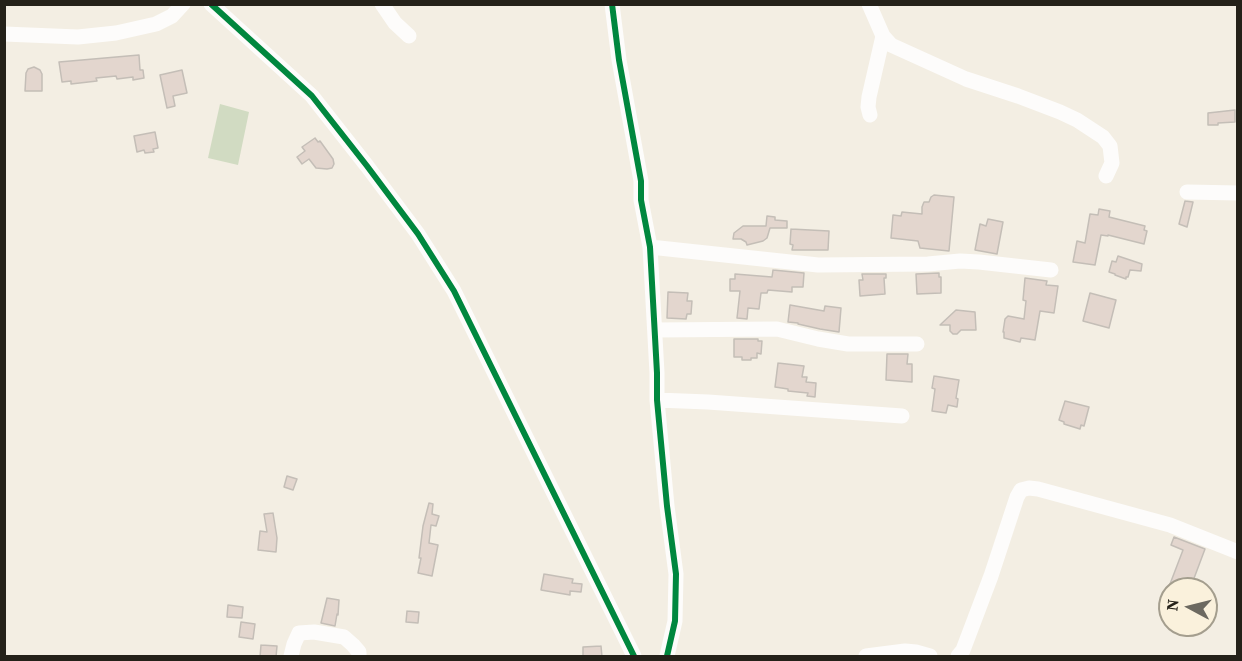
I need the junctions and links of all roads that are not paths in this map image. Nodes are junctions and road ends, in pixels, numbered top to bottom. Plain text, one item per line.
1 (183, 4) edge
2 (211, 4) edge
3 (382, 4) edge
4 (612, 4) edge
5 (869, 4) edge
6 (4, 34) edge
7 (409, 36) dead end
8 (884, 36) junction
9 (870, 115) dead end
10 (1106, 176) dead end
11 (1187, 192) dead end
12 (1238, 193) edge
13 (651, 247) junction
14 (1050, 270) dead end
15 (655, 330) junction
16 (917, 344) dead end
17 (657, 400) junction
18 (902, 416) dead end
19 (1238, 552) edge
20 (291, 657) edge
21 (359, 657) edge
22 (634, 657) edge
23 (667, 657) edge
24 (866, 657) edge
25 (930, 657) edge
26 (958, 657) edge

1 - 6 street
2 - 22 street
3 - 7 street
4 - 13 street
5 - 8 street
8 - 9 street
8 - 10 street
11 - 12 street
13 - 14 street
13 - 15 street
15 - 16 street
15 - 17 street
17 - 18 street
17 - 23 street
19 - 26 street
20 - 21 street
24 - 25 street

